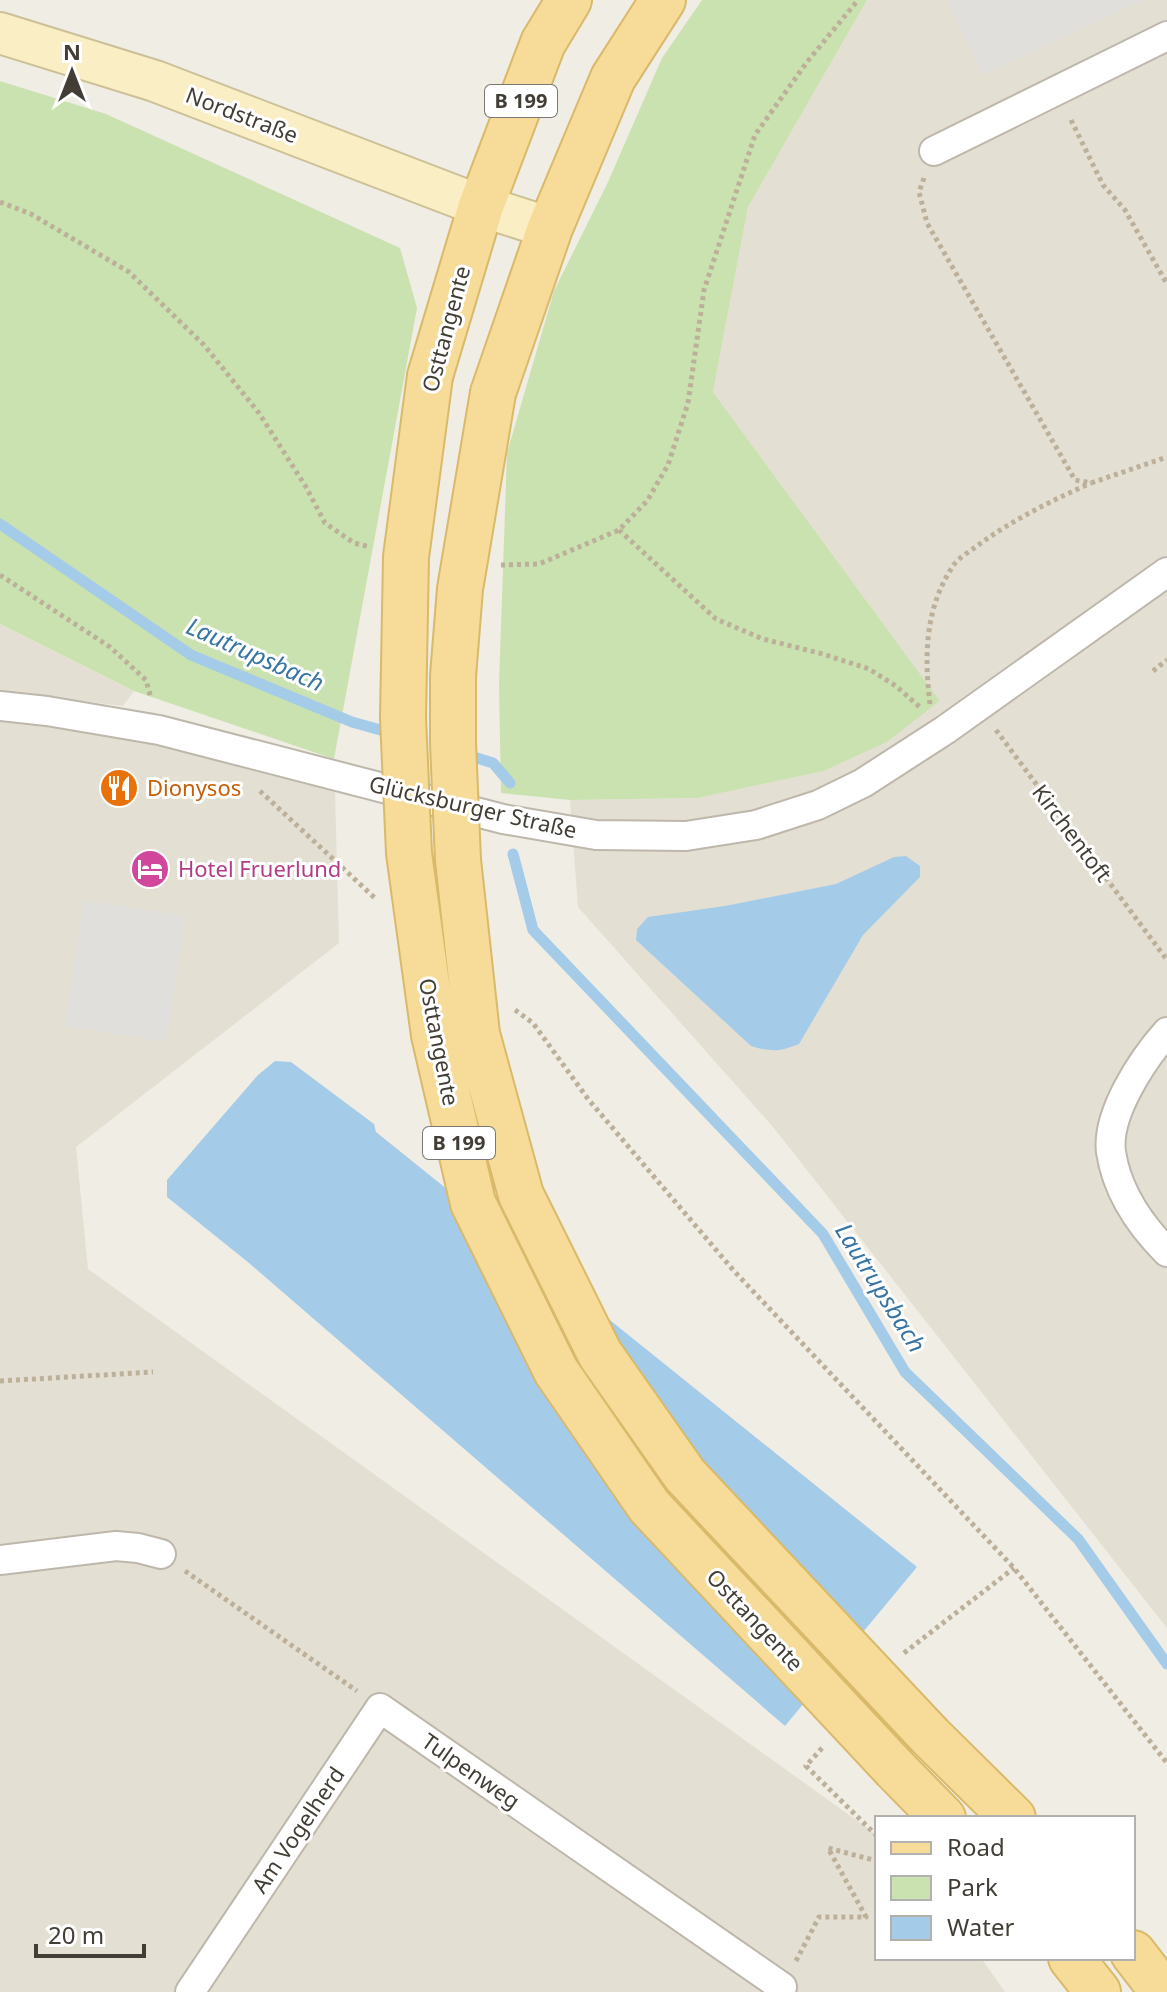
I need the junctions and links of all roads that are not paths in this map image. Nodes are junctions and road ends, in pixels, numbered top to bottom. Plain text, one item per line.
1 (569, 0) edge
2 (663, 0) edge
3 (0, 33) edge
4 (1167, 36) edge
5 (934, 151) road end
6 (481, 206) junction
7 (550, 228) junction
8 (1167, 572) edge
9 (0, 706) edge
10 (1167, 1032) edge
11 (1167, 1252) edge
12 (161, 1554) road end
13 (0, 1560) edge
14 (380, 1708) joint
15 (941, 1816) edge
16 (1011, 1816) edge
17 (1135, 1956) edge
18 (1073, 1960) edge
19 (781, 1989) edge
20 (190, 1992) edge
21 (1098, 1992) edge
22 (1163, 1992) edge

1 - 6 main road, B 199
2 - 7 main road, B 199
3 - 6 main road, Nordstraße
4 - 5 street
6 - 7 main road, Nordstraße
6 - 15 main road, Osttangente / B 199, bridge
7 - 16 main road, Osttangente / B 199, bridge
8 - 9 street, Glücksburger Straße
10 - 11 street
12 - 13 street
14 - 19 street, Tulpenweg
14 - 20 street, Am Vogelherd
17 - 22 main road
18 - 21 main road

